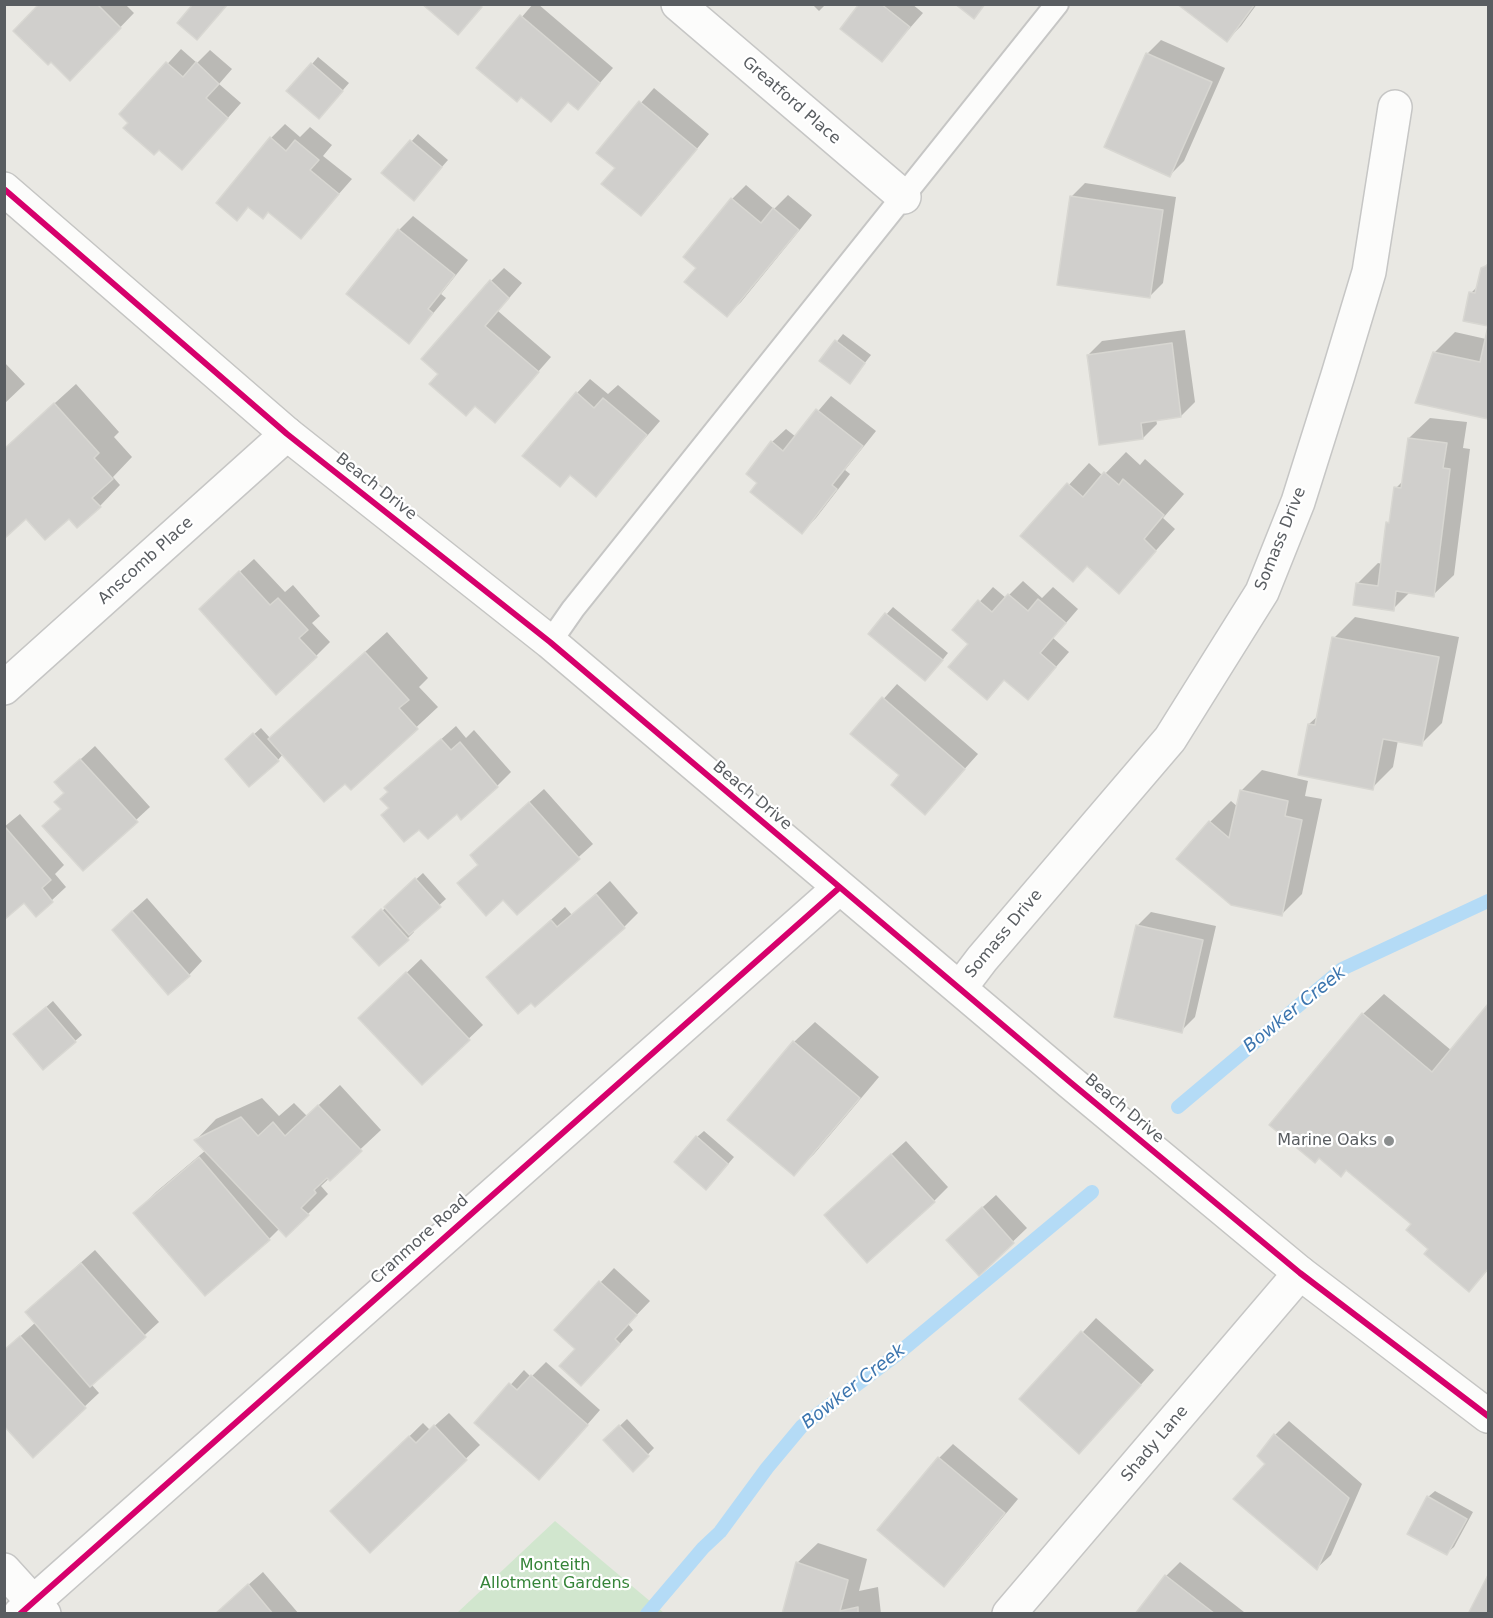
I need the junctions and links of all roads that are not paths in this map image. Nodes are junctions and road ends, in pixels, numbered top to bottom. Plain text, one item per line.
1 (678, 4) edge
2 (1057, 4) edge
3 (1395, 107) dead end
4 (4, 189) edge
5 (904, 197) junction
6 (287, 434) junction
7 (550, 642) junction
8 (4, 688) edge
9 (839, 888) junction
10 (960, 988) junction
11 (1300, 1273) junction
12 (1488, 1416) edge
13 (4, 1570) edge
14 (32, 1610) edge
15 (1010, 1614) edge

1 - 5 street, Greatford Place
2 - 5 lane
3 - 10 street, Somass Drive
4 - 6 street, Beach Drive
5 - 7 lane
6 - 7 street, Beach Drive
6 - 8 street, Anscomb Place
7 - 9 street, Beach Drive
9 - 10 street, Beach Drive
9 - 14 street, Cranmore Road
10 - 11 street, Beach Drive
11 - 12 street, Beach Drive
11 - 15 street, Shady Lane
13 - 14 street

